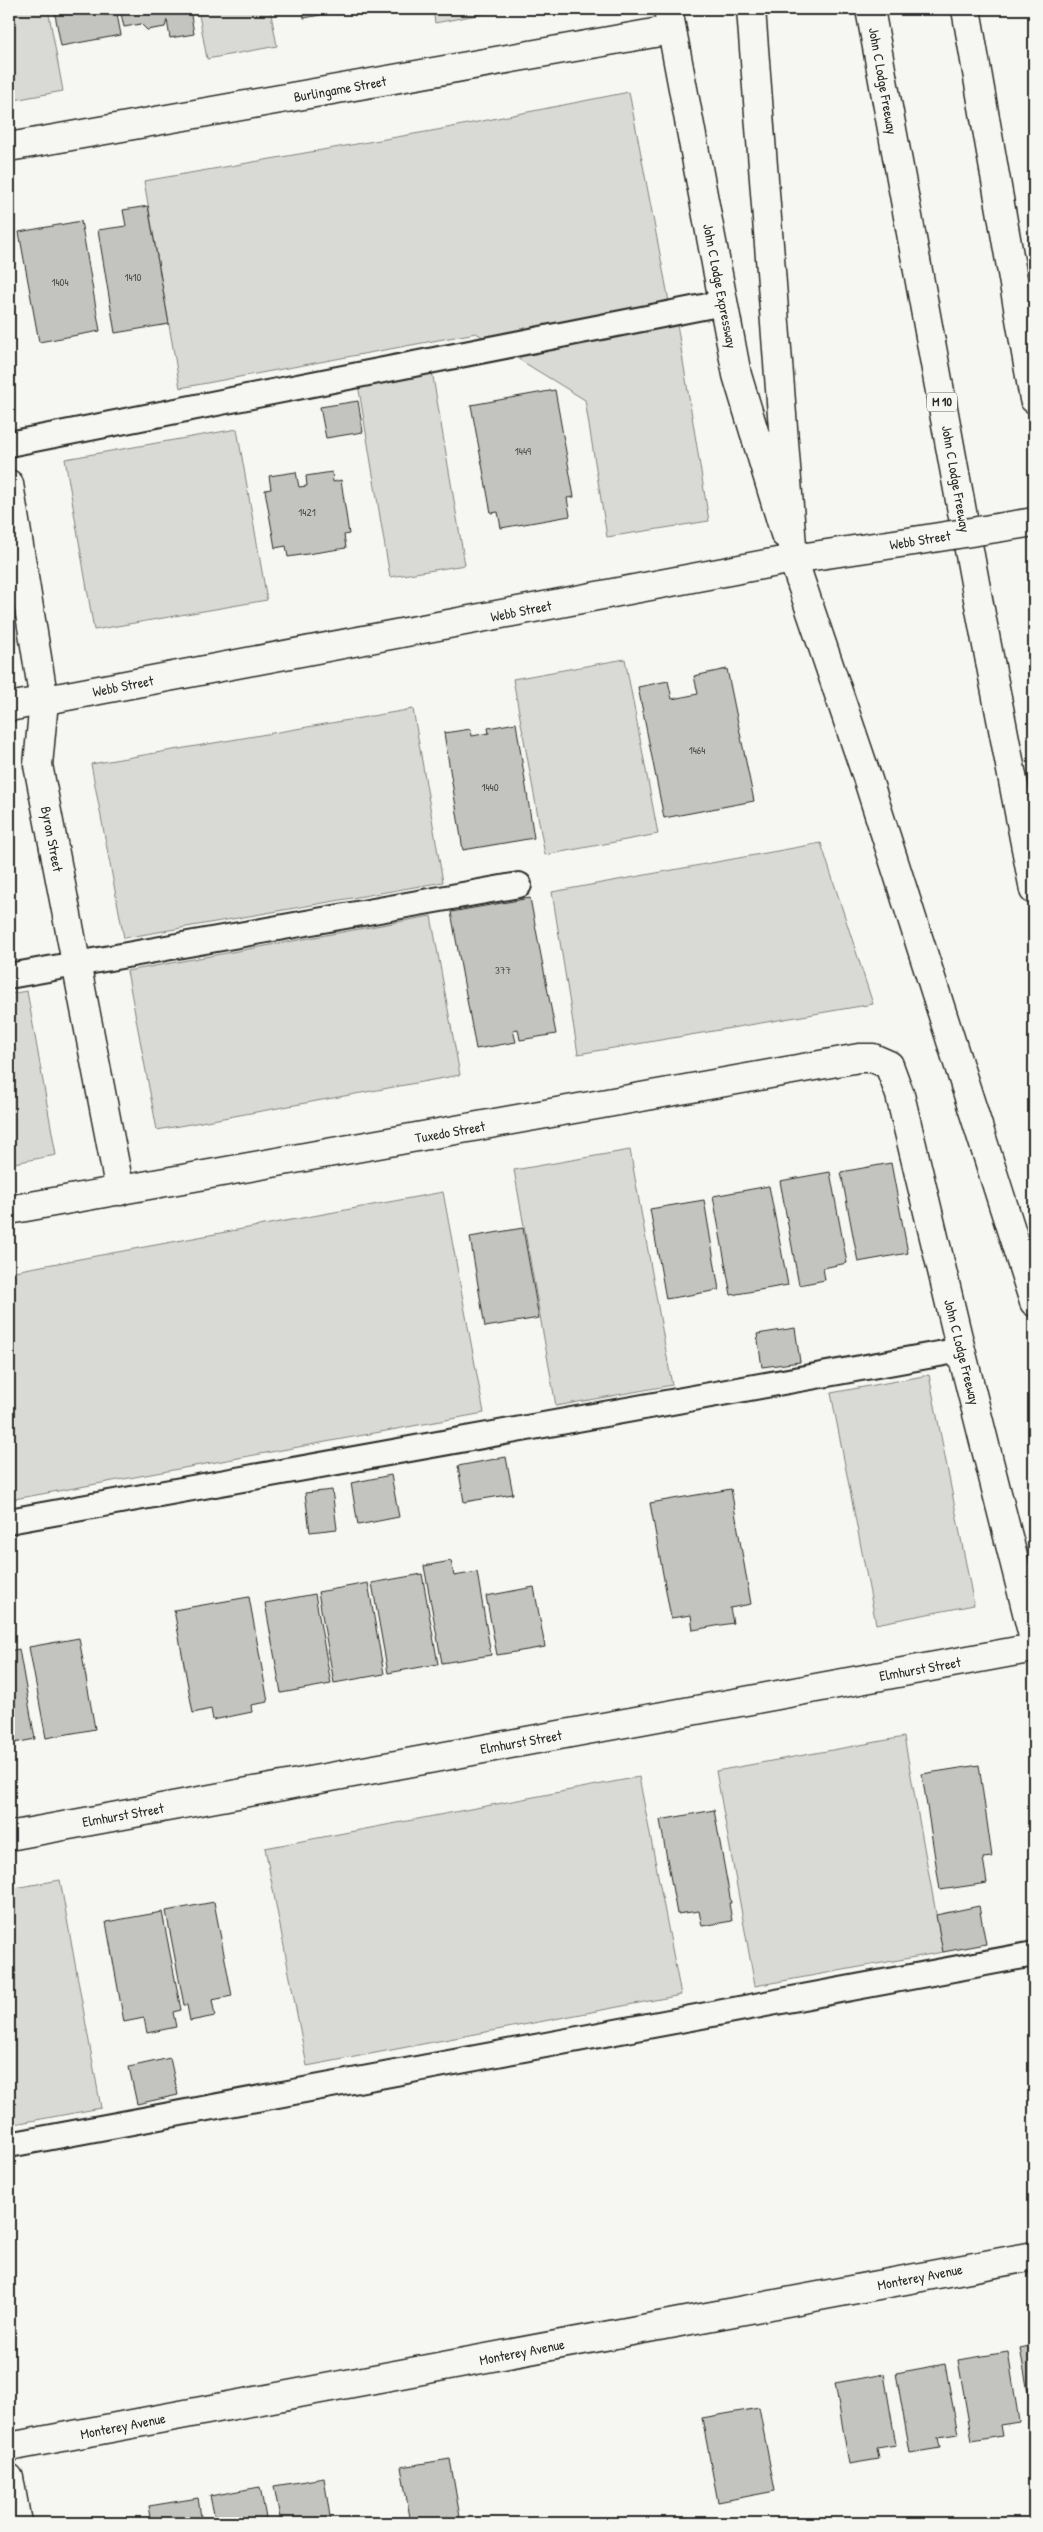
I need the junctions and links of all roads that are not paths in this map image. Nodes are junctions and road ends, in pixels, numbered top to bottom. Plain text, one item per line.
1 (752, 9) edge
2 (870, 9) edge
3 (966, 9) edge
4 (670, 20) edge
5 (9, 147) edge
6 (723, 303) junction
7 (1034, 398) edge
8 (9, 444) edge
9 (9, 484) edge
10 (1034, 522) edge
11 (793, 559) junction
12 (44, 701) junction
13 (9, 707) edge
14 (518, 885) dead end
15 (1034, 890) edge
16 (75, 965) junction
17 (9, 976) edge
18 (889, 1065) joint
19 (120, 1192) junction
20 (9, 1210) edge
21 (1034, 1302) edge
22 (961, 1350) junction
23 (9, 1521) edge
24 (1034, 1640) edge
25 (1034, 1648) edge
26 (9, 1836) edge
27 (1034, 1954) edge
28 (9, 2146) edge
29 (1034, 2256) edge
30 (9, 2447) edge
31 (9, 2478) edge
32 (17, 2523) edge

1 - 11 main road
2 - 15 main road, John C Lodge Freeway / M 10
3 - 7 main road
4 - 5 main road, Burlingame Street
4 - 6 main road, John C Lodge Expressway
6 - 8 lane
6 - 11 main road, John C Lodge Expressway
9 - 12 main road, Byron Street
10 - 11 main road, Webb Street, bridge
11 - 12 main road, Webb Street
11 - 21 main road
12 - 13 main road, Webb Street
12 - 16 main road, Byron Street
14 - 16 lane
16 - 17 lane
16 - 19 main road, Byron Street
18 - 19 main road, Tuxedo Street
18 - 22 main road, John C Lodge Freeway
19 - 20 main road, Tuxedo Street
22 - 23 lane
22 - 24 main road, John C Lodge Freeway
25 - 26 main road, Elmhurst Street
27 - 28 lane
29 - 30 main road, Monterey Avenue
31 - 32 main road

